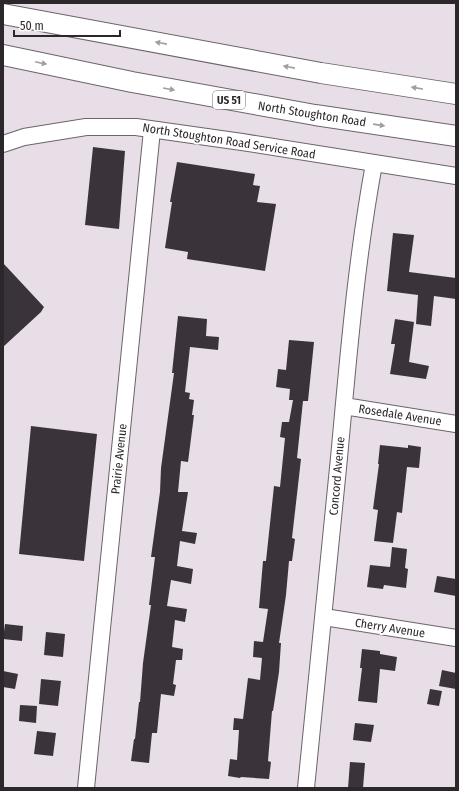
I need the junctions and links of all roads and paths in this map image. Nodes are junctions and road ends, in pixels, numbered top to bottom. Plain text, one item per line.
1 (3, 14) edge
2 (3, 55) edge
3 (456, 94) edge
4 (152, 130) junction
5 (456, 136) edge
6 (3, 144) edge
7 (374, 164) junction
8 (456, 176) edge
9 (344, 406) junction
10 (456, 424) edge
11 (324, 617) junction
12 (456, 638) edge
13 (86, 788) edge
14 (306, 788) edge

3 -> 1 main road
2 -> 5 main road, North Stoughton Road / US 51
4 - 6 street, North Stoughton Road Service Road
4 - 7 street, North Stoughton Road Service Road
4 - 13 street, Prairie Avenue
7 - 8 street, North Stoughton Road Service Road
7 - 9 street, Concord Avenue
9 - 10 street, Rosedale Avenue
9 - 11 street, Concord Avenue
11 - 12 street, Cherry Avenue
11 - 14 street, Concord Avenue

